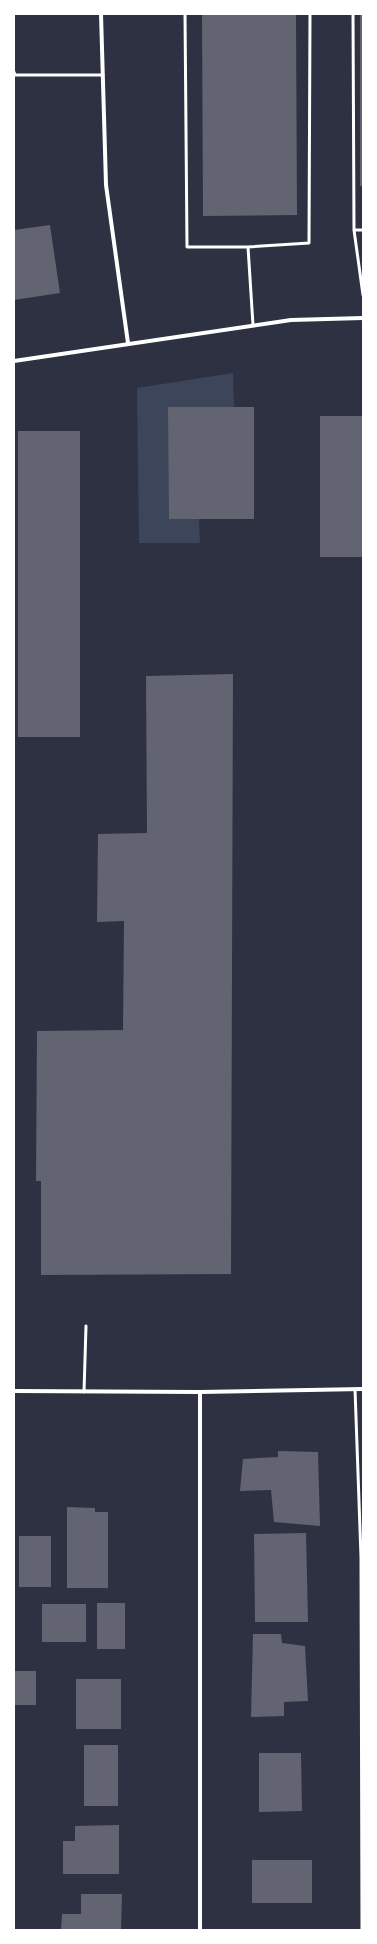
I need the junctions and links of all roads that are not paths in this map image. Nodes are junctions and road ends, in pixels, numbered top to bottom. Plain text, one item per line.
1 (101, 14) edge
2 (184, 14) edge
3 (310, 14) edge
4 (354, 14) edge
5 (14, 72) edge
6 (103, 75) junction
7 (354, 230) junction
8 (363, 230) edge
9 (248, 247) junction
10 (363, 295) edge
11 (363, 318) edge
12 (253, 325) junction
13 (128, 343) junction
14 (14, 361) edge
15 (86, 1326) dead end
16 (355, 1389) junction
17 (363, 1389) edge
18 (14, 1391) edge
19 (84, 1392) junction
20 (200, 1392) junction
21 (200, 1930) edge
22 (362, 1930) edge

1 - 6 street
2 - 9 lane
3 - 9 lane
4 - 7 lane
5 - 6 lane
6 - 13 street
7 - 8 lane
7 - 10 lane
9 - 12 lane
11 - 12 street
12 - 13 street
13 - 14 street
15 - 19 lane
16 - 17 street
16 - 20 street
16 - 22 lane
18 - 19 street
19 - 20 street
20 - 21 street

